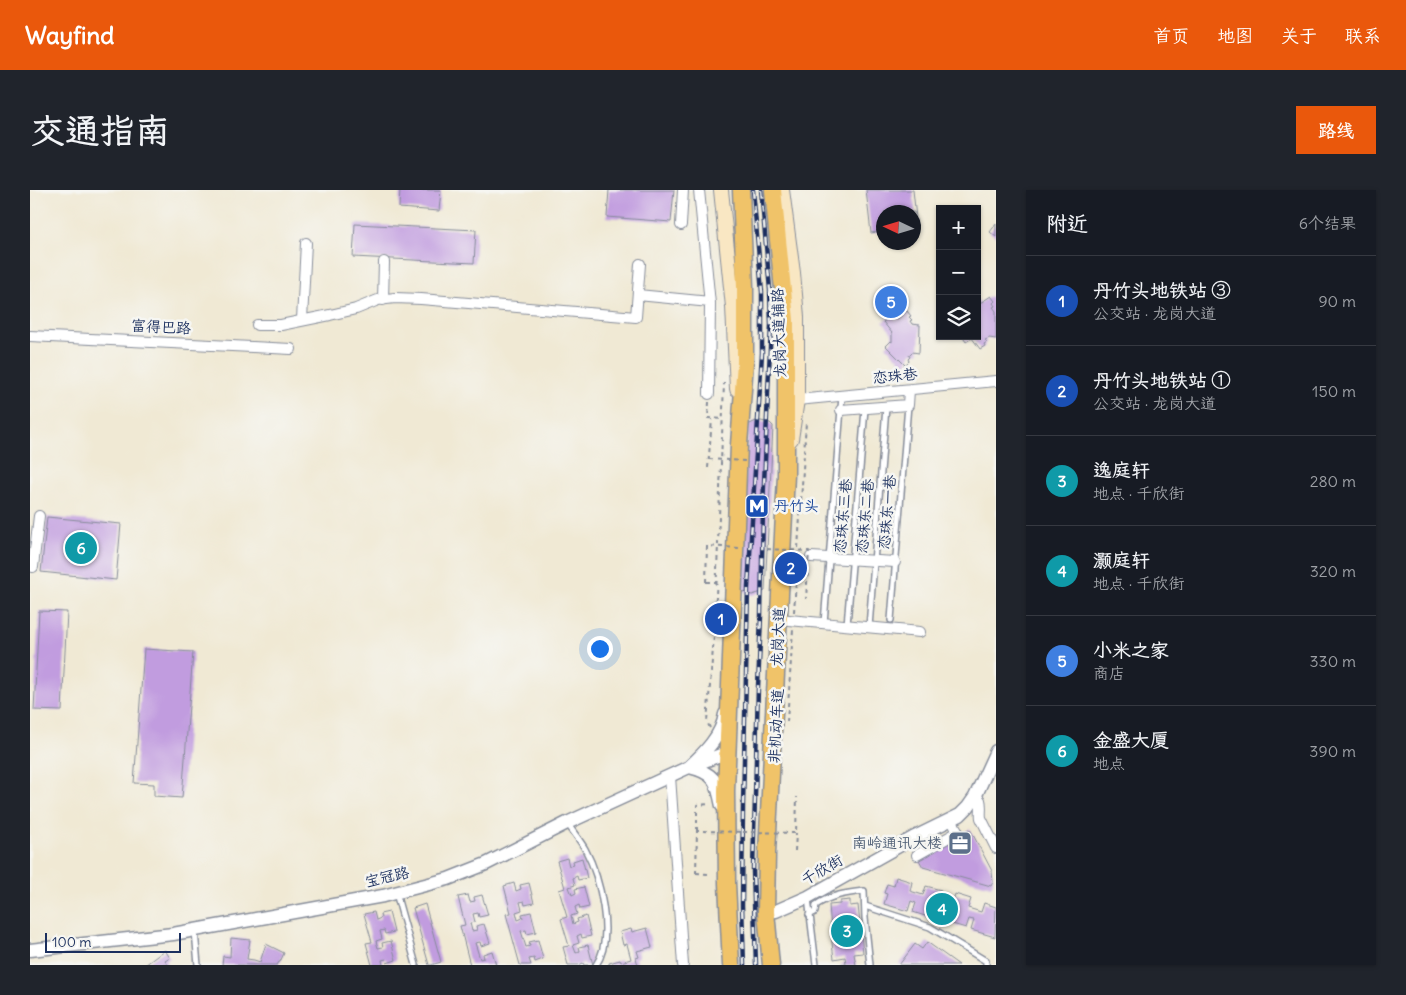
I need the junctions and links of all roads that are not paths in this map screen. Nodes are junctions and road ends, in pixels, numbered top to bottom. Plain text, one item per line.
1 (683, 190) edge
2 (699, 190) edge
3 (721, 190) edge
4 (741, 190) edge
5 (773, 190) edge
6 (782, 190) edge
7 (681, 225) dead end
8 (306, 243) dead end
9 (384, 262) dead end
10 (640, 264) dead end
11 (638, 295) junction
12 (383, 300) junction
13 (710, 302) junction
14 (302, 320) junction
15 (257, 325) dead end
16 (30, 336) edge
17 (291, 349) dead end
18 (996, 381) edge
19 (909, 390) junction
20 (709, 394) road end
21 (842, 396) junction
22 (802, 400) junction
23 (908, 406) junction
24 (886, 407) junction
25 (865, 409) junction
26 (841, 410) junction
27 (739, 445) junction
28 (786, 474) junction
29 (39, 516) dead end
30 (811, 557) dead end
31 (829, 558) junction
32 (852, 559) junction
33 (874, 561) junction
34 (895, 562) junction
35 (30, 566) edge
36 (786, 620) junction
37 (890, 620) dead end
38 (824, 623) junction
39 (847, 625) junction
40 (868, 627) junction
41 (920, 632) dead end
42 (730, 684) junction
43 (996, 751) edge
44 (728, 752) junction
45 (688, 767) junction
46 (670, 776) junction
47 (975, 797) junction
48 (951, 819) junction
49 (567, 823) junction
50 (727, 828) junction
51 (996, 848) edge
52 (917, 855) dead end
53 (396, 892) junction
54 (808, 898) junction
55 (865, 906) junction
56 (766, 912) junction
57 (809, 915) junction
58 (194, 930) junction
59 (30, 950) edge
60 (198, 965) edge
61 (416, 965) edge
62 (596, 965) edge
63 (683, 965) edge
64 (731, 965) edge
65 (771, 965) edge
66 (816, 965) edge
67 (870, 965) edge
68 (986, 965) edge

1 - 7 street
2 - 13 street
3 - 27 main road
4 - 27 highway
5 - 28 highway, 龙岗大道
6 - 22 main road, 龙岗大道辅路
8 - 14 street
9 - 12 street
10 - 11 street
11 - 12 street
11 - 13 street
12 - 14 street
13 - 20 street
14 - 15 street
16 - 17 street, 富得巴路
18 - 19 street, 恋珠巷
19 - 21 street, 恋珠巷
19 - 23 street
21 - 22 street, 恋珠巷
21 - 26 lane
22 - 28 main road, 龙岗大道辅路
23 - 24 street
23 - 34 lane, 恋珠东一巷
24 - 25 street
24 - 33 lane, 恋珠东二巷
25 - 26 street
25 - 32 lane, 恋珠东三巷
26 - 31 lane
27 - 42 highway
28 - 36 highway, 龙岗大道
29 - 35 street
30 - 31 street
31 - 32 street
31 - 38 lane
32 - 33 street
32 - 39 lane, 恋珠东三巷
33 - 34 street
33 - 40 lane, 恋珠东二巷
34 - 37 lane, 恋珠东一巷
36 - 38 street
36 - 56 highway, 龙岗大道
38 - 39 street
39 - 40 street
40 - 41 street
42 - 44 highway
42 - 45 street
43 - 47 street, 千欣街
44 - 45 street, 宝冠路
44 - 50 highway
45 - 46 street, 宝冠路
45 - 50 street
46 - 49 street, 宝冠路
46 - 63 street
47 - 48 street, 千欣街
47 - 51 street
48 - 52 street
48 - 54 street, 千欣街
49 - 53 street, 宝冠路
49 - 62 lane
50 - 64 highway
53 - 58 street, 宝冠路
53 - 61 lane
54 - 56 street, 千欣街
54 - 57 lane
55 - 57 lane
55 - 67 lane
55 - 68 lane
56 - 65 highway, 龙岗大道
57 - 66 lane
58 - 59 street, 宝冠路
58 - 60 lane

